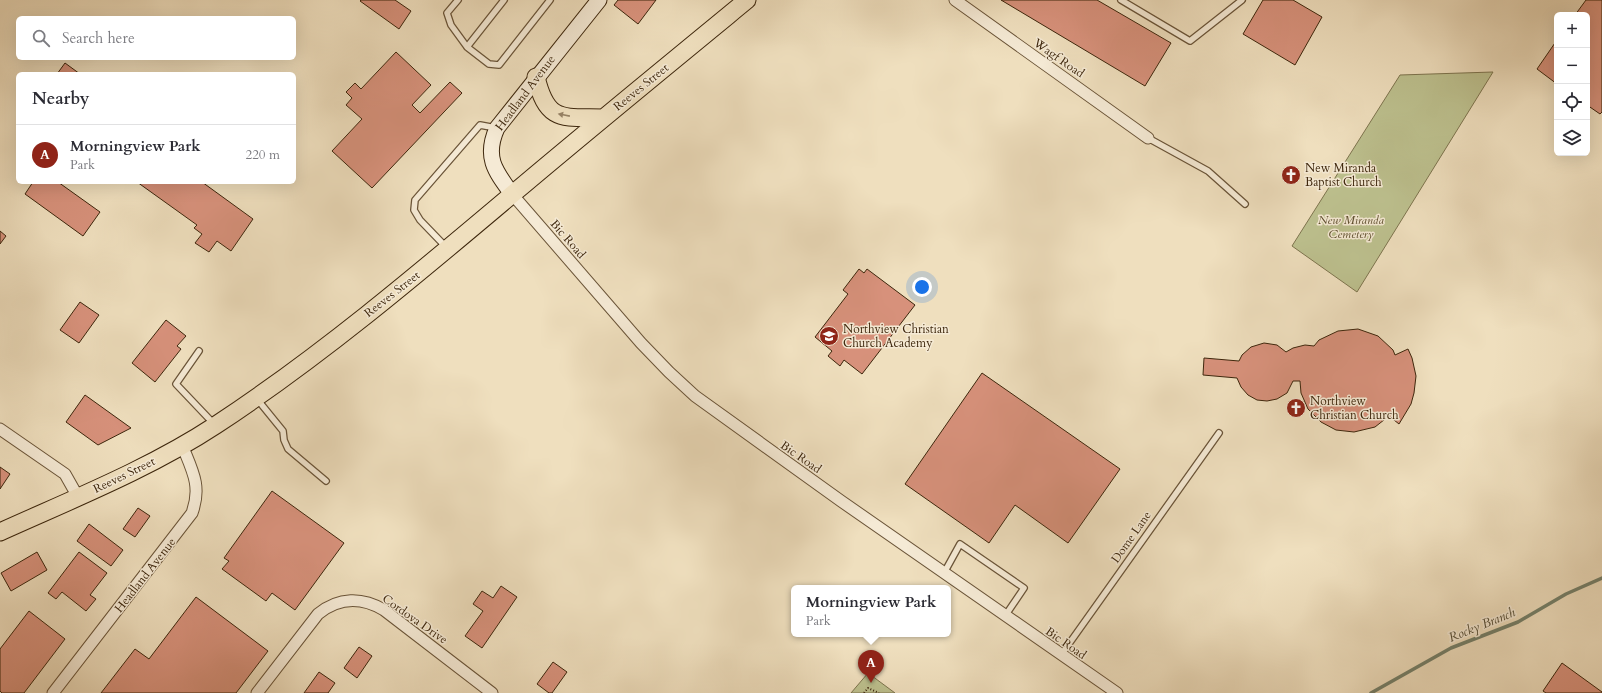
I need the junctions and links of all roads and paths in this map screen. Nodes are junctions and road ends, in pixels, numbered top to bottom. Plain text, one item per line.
1 (458, 0) edge
2 (504, 0) edge
3 (550, 0) edge
4 (599, 0) edge
5 (747, 0) edge
6 (955, 0) edge
7 (1121, 0) edge
8 (1242, 0) edge
9 (467, 47) junction
10 (536, 77) junction
11 (603, 118) junction
12 (497, 128) junction
13 (1148, 138) joint
14 (512, 194) junction
15 (1245, 204) dead end
16 (448, 249) junction
17 (199, 351) dead end
18 (256, 397) junction
19 (216, 426) junction
20 (0, 429) edge
21 (1219, 433) dead end
22 (182, 446) junction
23 (326, 481) dead end
24 (78, 497) junction
25 (0, 532) edge
26 (944, 573) junction
27 (1005, 616) junction
28 (1061, 655) junction
29 (490, 692) edge
30 (53, 693) edge
31 (257, 693) edge
32 (864, 693) edge
33 (879, 693) edge
34 (1117, 693) edge

1 - 9 lane
2 - 9 lane
3 - 9 lane
4 - 10 main road, Headland Avenue
5 - 11 main road, Reeves Street
6 - 13 street, Wagf Road
7 - 8 lane
11 -> 10 main road
10 - 12 main road, Headland Avenue
11 - 14 main road, Reeves Street
12 - 14 main road, Headland Avenue
12 - 16 lane
13 - 15 lane
14 - 16 main road, Reeves Street
14 - 26 street, Bic Road
16 - 18 main road, Reeves Street
17 - 19 lane
18 - 19 main road, Reeves Street
18 - 23 lane
19 - 22 main road, Reeves Street
20 - 24 street
21 - 28 lane, Dome Lane
22 - 24 main road, Reeves Street
22 - 30 street, Headland Avenue
24 - 25 main road, Reeves Street
26 - 27 street, Bic Road
26 - 27 lane
27 - 28 street, Bic Road
28 - 34 street, Bic Road
29 - 31 street, Cordova Drive
32 - 33 path

